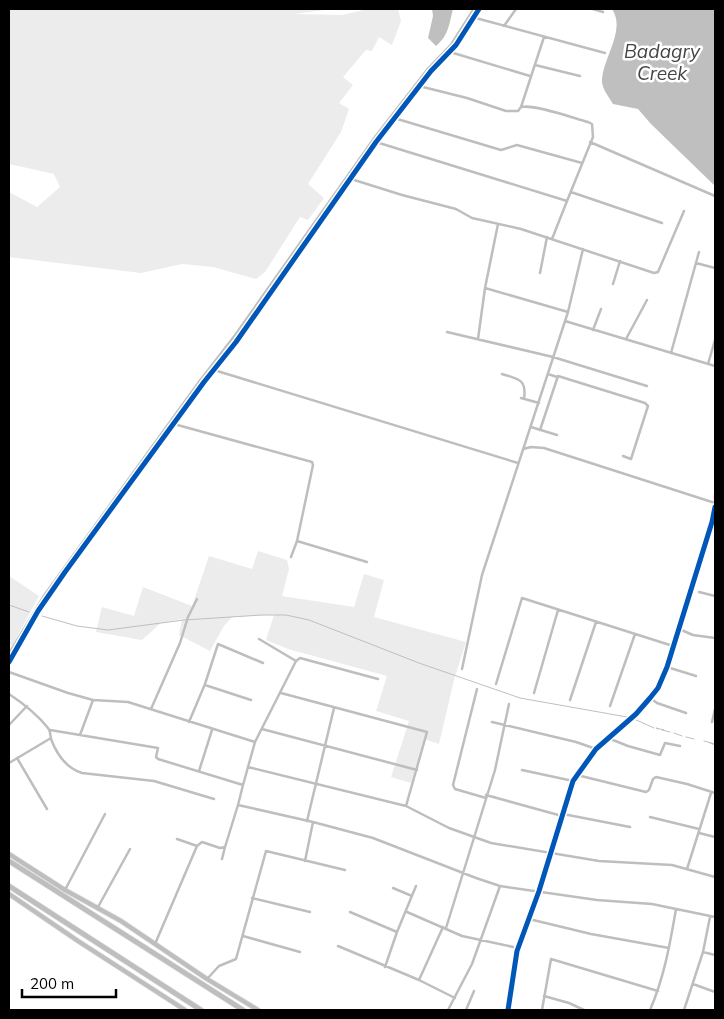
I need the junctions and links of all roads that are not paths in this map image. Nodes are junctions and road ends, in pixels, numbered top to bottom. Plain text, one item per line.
1 (474, 9) edge
2 (479, 9) edge
3 (516, 9) edge
4 (593, 9) edge
5 (603, 12) dead end
6 (471, 17) junction
7 (504, 26) junction
8 (544, 36) junction
9 (450, 52) junction
10 (606, 53) dead end
11 (535, 65) junction
12 (530, 76) junction
13 (580, 76) dead end
14 (419, 86) junction
15 (521, 107) junction
16 (393, 118) junction
17 (376, 142) junction
18 (590, 142) junction
19 (582, 163) junction
20 (349, 178) junction
21 (571, 192) junction
22 (715, 196) edge
23 (567, 201) junction
24 (684, 211) dead end
25 (662, 223) dead end
26 (498, 224) junction
27 (547, 237) junction
28 (552, 239) junction
29 (583, 249) junction
30 (699, 252) dead end
31 (620, 262) junction
32 (696, 263) junction
33 (715, 268) edge
34 (540, 273) dead end
35 (612, 284) dead end
36 (485, 288) junction
37 (647, 300) dead end
38 (602, 310) dead end
39 (568, 312) junction
40 (248, 318) junction
41 (252, 320) junction
42 (565, 321) junction
43 (594, 330) junction
44 (447, 332) dead end
45 (478, 339) junction
46 (626, 339) junction
47 (715, 340) edge
48 (671, 353) junction
49 (553, 357) junction
50 (708, 364) junction
51 (715, 366) edge
52 (212, 369) junction
53 (502, 374) dead end
54 (548, 374) junction
55 (557, 377) junction
56 (648, 386) dead end
57 (538, 403) junction
58 (174, 424) junction
59 (531, 427) junction
60 (540, 430) junction
61 (557, 435) dead end
62 (523, 449) junction
63 (623, 456) dead end
64 (518, 463) junction
65 (715, 494) edge
66 (715, 502) edge
67 (715, 507) edge
68 (297, 541) junction
69 (291, 558) dead end
70 (367, 562) dead end
71 (698, 592) dead end
72 (715, 596) edge
73 (197, 598) dead end
74 (558, 610) junction
75 (596, 622) junction
76 (678, 629) junction
77 (635, 634) junction
78 (715, 638) edge
79 (259, 639) dead end
80 (674, 646) junction
81 (9, 654) edge
82 (296, 661) junction
83 (9, 662) edge
84 (263, 663) dead end
85 (667, 667) junction
86 (462, 669) dead end
87 (9, 672) edge
88 (696, 676) dead end
89 (378, 679) dead end
90 (205, 684) junction
91 (496, 684) dead end
92 (478, 689) dead end
93 (281, 693) junction
94 (534, 693) dead end
95 (9, 694) edge
96 (650, 698) junction
97 (93, 700) junction
98 (251, 700) dead end
99 (570, 700) dead end
100 (509, 704) dead end
101 (27, 706) junction
102 (610, 706) dead end
103 (334, 708) junction
104 (151, 709) junction
105 (715, 709) edge
106 (686, 713) dead end
107 (188, 722) junction
108 (492, 722) dead end
109 (712, 722) dead end
110 (9, 725) edge
111 (504, 725) junction
112 (212, 729) junction
113 (262, 729) junction
114 (50, 730) junction
115 (80, 735) junction
116 (51, 738) junction
117 (608, 738) junction
118 (255, 742) junction
119 (324, 746) junction
120 (680, 746) dead end
121 (596, 749) junction
122 (17, 758) junction
123 (9, 763) edge
124 (248, 767) junction
125 (417, 770) junction
126 (522, 770) dead end
127 (199, 771) junction
128 (577, 775) junction
129 (573, 781) junction
130 (316, 783) junction
131 (243, 785) junction
132 (713, 793) edge
133 (486, 797) junction
134 (214, 799) dead end
135 (238, 806) junction
136 (406, 806) junction
137 (47, 809) dead end
138 (105, 814) dead end
139 (562, 815) junction
140 (650, 817) dead end
141 (308, 821) junction
142 (312, 822) junction
143 (630, 827) dead end
144 (699, 831) junction
145 (715, 836) edge
146 (473, 837) junction
147 (177, 838) dead end
148 (197, 846) junction
149 (225, 847) junction
150 (130, 849) dead end
151 (550, 853) junction
152 (9, 854) edge
153 (222, 859) dead end
154 (9, 861) edge
155 (305, 861) junction
156 (687, 869) junction
157 (345, 870) dead end
158 (463, 873) junction
159 (715, 877) edge
160 (9, 886) edge
161 (416, 886) dead end
162 (500, 886) junction
163 (393, 888) dead end
164 (65, 890) junction
165 (539, 891) junction
166 (9, 894) edge
167 (412, 896) junction
168 (252, 898) junction
169 (98, 907) junction
170 (676, 908) junction
171 (310, 912) dead end
172 (350, 912) dead end
173 (407, 912) junction
174 (710, 917) junction
175 (715, 918) edge
176 (529, 919) junction
177 (444, 928) junction
178 (397, 932) junction
179 (243, 936) junction
180 (480, 939) junction
181 (155, 944) junction
182 (338, 946) dead end
183 (518, 948) junction
184 (669, 948) junction
185 (300, 952) dead end
186 (703, 952) junction
187 (715, 955) edge
188 (385, 967) junction
189 (207, 979) junction
190 (419, 980) junction
191 (693, 984) junction
192 (474, 991) dead end
193 (658, 991) junction
194 (715, 992) edge
195 (544, 996) junction
196 (455, 998) junction
197 (185, 1010) edge
198 (201, 1010) edge
199 (243, 1010) edge
200 (258, 1010) edge
201 (448, 1010) edge
202 (466, 1010) edge
203 (508, 1010) edge
204 (542, 1010) edge
205 (584, 1010) edge
206 (650, 1010) edge
207 (684, 1010) edge

1 - 6 street
2 - 6 street
3 - 7 street
4 - 5 street
6 - 7 street
6 - 9 street
6 - 16 street
7 - 8 street
8 - 10 street
8 - 11 street
9 - 12 street
9 - 14 street
11 - 12 street
11 - 13 street
12 - 15 street
14 - 15 street
14 - 16 street
15 - 18 street
16 - 17 street
16 - 19 street
16 - 20 street
17 - 20 street
17 - 23 street
18 - 19 street
18 - 22 street
19 - 21 street
20 - 26 street
20 - 40 street
20 - 41 street
21 - 23 street
21 - 25 street
23 - 28 street
24 - 31 street
26 - 27 street
26 - 36 street
27 - 28 street
27 - 34 street
28 - 29 street
29 - 31 street
29 - 39 street
30 - 32 street
31 - 35 street
32 - 33 street
32 - 48 street
36 - 39 street
36 - 45 street
37 - 46 street
38 - 43 street
39 - 42 street
40 - 41 street
40 - 52 street
41 - 52 street
42 - 43 street
42 - 49 street
43 - 46 street
44 - 45 street
45 - 49 street
46 - 48 street
47 - 50 street
48 - 50 street
49 - 54 street
49 - 56 street
50 - 51 street
52 - 58 street
52 - 64 street
52 - 81 street
53 - 57 street
54 - 55 street
54 - 57 street
55 - 60 street
55 - 63 street
57 - 59 street
58 - 68 street
58 - 83 street
59 - 60 street
59 - 62 street
60 - 61 street
62 - 64 street
62 - 66 street
64 - 86 street
65 - 66 street
67 - 76 street
68 - 69 street
68 - 70 street
71 - 72 street
73 - 104 street
74 - 75 street
74 - 91 street
74 - 94 street
75 - 77 street
75 - 99 street
76 - 78 street
76 - 80 street
77 - 80 street
77 - 102 street
79 - 82 street
80 - 85 street
82 - 89 street
82 - 93 street
84 - 90 street
85 - 88 street
85 - 96 street
87 - 97 street
90 - 98 street
90 - 107 street
92 - 133 street
93 - 103 street
93 - 113 street
95 - 101 street
96 - 106 street
96 - 117 street
97 - 104 street
97 - 115 street
100 - 111 street
101 - 110 street
101 - 114 street
103 - 119 street
103 - 125 street
104 - 107 street
105 - 109 street
107 - 112 street
108 - 111 street
111 - 121 street
111 - 133 street
112 - 118 street
112 - 127 street
113 - 118 street
113 - 119 street
114 - 115 street
114 - 116 street
115 - 127 street
116 - 122 street
116 - 134 street
117 - 120 street
117 - 121 street
118 - 124 street
119 - 125 street
119 - 130 street
121 - 128 street
122 - 123 street
122 - 137 street
124 - 130 street
124 - 131 street
125 - 136 street
126 - 129 street
127 - 131 street
128 - 129 street
128 - 132 street
129 - 139 street
130 - 136 street
130 - 141 street
131 - 135 street
132 - 144 street
133 - 139 street
133 - 146 street
135 - 141 street
135 - 149 street
136 - 146 street
138 - 164 street
139 - 143 street
139 - 151 street
140 - 144 street
141 - 142 street
142 - 155 street
142 - 158 street
144 - 145 street
144 - 156 street
146 - 151 street
146 - 158 street
147 - 148 street
148 - 149 street
148 - 181 street
149 - 153 street
150 - 169 street
151 - 156 street
151 - 165 street
152 - 164 main road
154 - 199 highway
155 - 157 street
155 - 168 street
156 - 159 street
158 - 162 street
158 - 177 street
160 - 198 highway
161 - 167 street
162 - 165 street
162 - 180 street
163 - 167 street
164 - 169 main road
165 - 170 street
165 - 176 street
166 - 197 main road
167 - 173 street
168 - 171 street
168 - 179 street
169 - 181 main road
170 - 174 street
170 - 184 street
172 - 178 street
173 - 177 street
173 - 178 street
174 - 175 street
174 - 186 street
176 - 183 street
176 - 184 street
177 - 180 street
177 - 190 street
178 - 188 street
179 - 185 street
179 - 189 street
180 - 183 street
180 - 196 street
181 - 189 main road
182 - 188 street
183 - 203 street
184 - 193 street
186 - 187 street
186 - 191 street
188 - 190 street
189 - 200 main road
190 - 196 street
191 - 194 street
191 - 207 street
192 - 202 street
193 - 195 street
193 - 206 street
195 - 204 street
195 - 205 street
196 - 201 street

